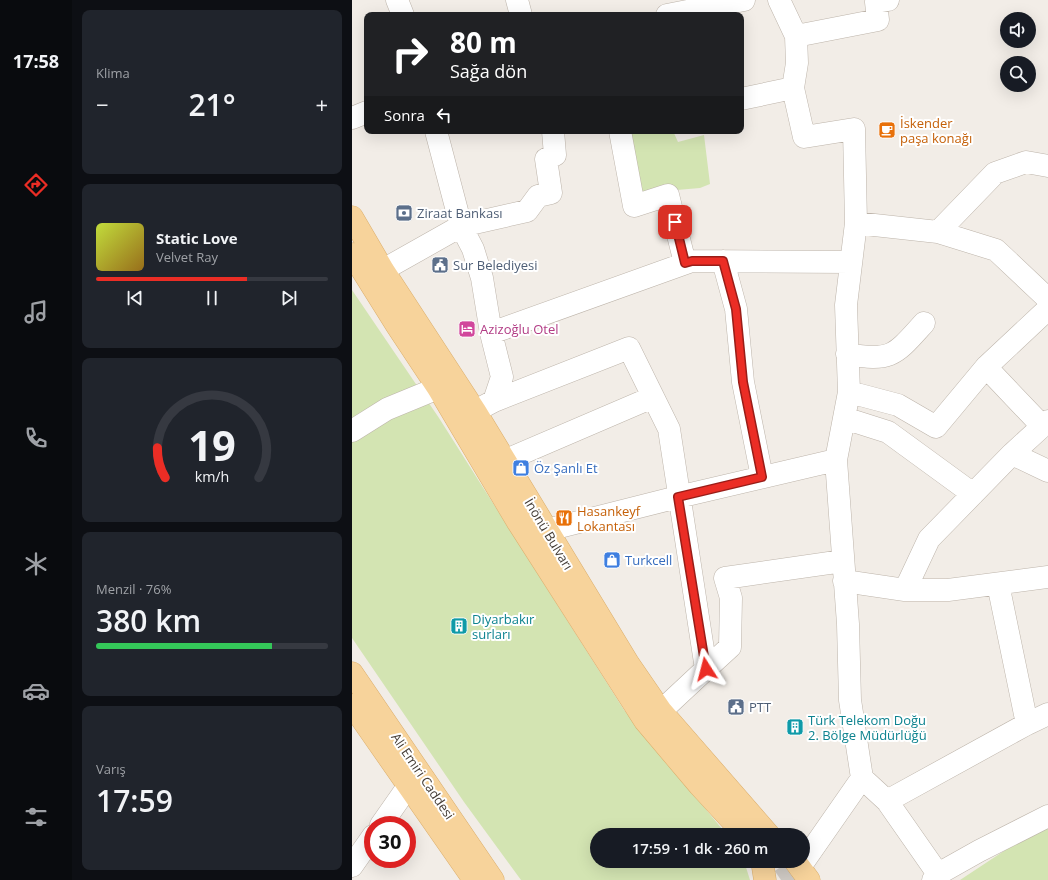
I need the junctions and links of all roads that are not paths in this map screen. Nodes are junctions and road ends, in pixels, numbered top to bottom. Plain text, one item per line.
1 (397, 0) edge
2 (517, 0) edge
3 (744, 0) edge
4 (779, 0) edge
5 (888, 0) edge
6 (402, 12) edge
7 (519, 12) edge
8 (682, 12) edge
9 (796, 36) junction
10 (793, 88) junction
11 (744, 99) edge
12 (364, 113) edge
13 (352, 118) edge
14 (437, 134) edge
15 (553, 134) edge
16 (621, 134) edge
17 (1048, 166) edge
18 (352, 217) edge
19 (856, 223) junction
20 (461, 226) junction
21 (938, 232) junction
22 (352, 254) edge
23 (723, 261) junction
24 (851, 262) junction
25 (685, 263) junction
26 (383, 270) junction
27 (1048, 299) edge
28 (1048, 309) edge
29 (924, 323) dead end
30 (491, 333) junction
31 (848, 354) junction
32 (986, 367) junction
33 (438, 388) junction
34 (849, 392) junction
35 (653, 397) junction
36 (494, 401) junction
37 (475, 411) junction
38 (844, 418) junction
39 (1045, 424) edge
40 (352, 431) edge
41 (1012, 454) junction
42 (836, 460) junction
43 (504, 461) junction
44 (1048, 471) edge
45 (762, 477) junction
46 (973, 494) junction
47 (678, 497) junction
48 (547, 530) junction
49 (844, 571) junction
50 (1048, 577) edge
51 (998, 584) junction
52 (905, 590) junction
53 (706, 669) junction
54 (352, 673) edge
55 (352, 705) edge
56 (661, 711) junction
57 (1048, 714) edge
58 (1027, 724) junction
59 (413, 777) junction
60 (862, 778) junction
61 (888, 801) junction
62 (387, 816) edge
63 (1048, 816) edge
64 (739, 828) edge
65 (763, 828) edge
66 (364, 849) edge
67 (352, 866) edge
68 (763, 868) edge
69 (801, 869) tunnel mouth
70 (935, 877) edge
71 (474, 880) edge
72 (494, 880) edge
73 (765, 880) edge

1 - 6 street
2 - 7 street
3 - 8 street
4 - 9 street
5 - 9 street
9 - 10 street
10 - 11 street
10 - 19 street
12 - 13 street
14 - 20 street
15 - 20 street
16 - 25 street
17 - 21 street
18 - 26 main road, İnönü Bulvarı
19 - 21 street
19 - 24 street
20 - 26 street
20 - 30 street
21 - 27 street
22 - 33 main road
23 - 24 street
23 - 25 street
23 - 45 street
24 - 31 street
25 - 30 street
26 - 37 main road, İnönü Bulvarı
28 - 32 street
29 - 31 street
30 - 36 street
31 - 34 street
32 - 34 street
32 - 39 street
33 - 40 street
33 - 64 main road
34 - 38 street
35 - 36 street
35 - 43 street
35 - 47 street
36 - 37 street
37 - 43 main road, İnönü Bulvarı
38 - 42 street
38 - 46 street
39 - 41 street
41 - 44 street
41 - 46 street
42 - 45 street
42 - 49 street
43 - 48 main road, İnönü Bulvarı
45 - 47 street
46 - 52 street
47 - 48 street
47 - 53 street
48 - 56 main road, İnönü Bulvarı
49 - 52 street
49 - 53 street
49 - 60 street
50 - 51 street
51 - 52 street
51 - 58 street
53 - 56 street
54 - 59 main road, Ali Emiri Caddesi
55 - 59 main road
56 - 65 main road, İnönü Bulvarı
57 - 58 street
58 - 61 street
59 - 62 street
59 - 71 main road
59 - 72 main road, Ali Emiri Caddesi
60 - 61 street
60 - 69 street
61 - 70 street
63 - 70 street
66 - 67 street
68 - 73 main road

